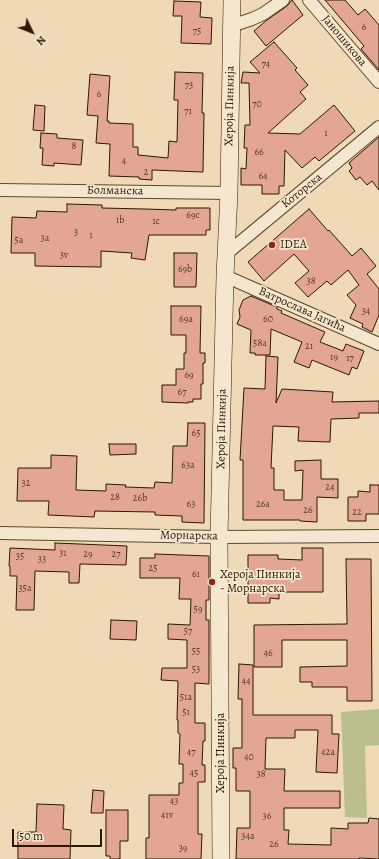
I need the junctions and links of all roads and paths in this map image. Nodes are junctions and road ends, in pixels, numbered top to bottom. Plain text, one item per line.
1 (232, 0) edge
2 (283, 0) edge
3 (309, 0) edge
4 (232, 26) junction
5 (379, 82) edge
6 (379, 127) edge
7 (0, 190) edge
8 (229, 192) junction
9 (226, 254) junction
10 (225, 276) junction
11 (379, 344) edge
12 (0, 533) edge
13 (379, 536) edge
14 (220, 537) junction
15 (221, 859) edge

1 - 4 street, Хероја Пинкија
2 - 4 street
3 - 5 street, Јаношикова
4 - 8 street, Хероја Пинкија
6 - 9 street, Которска
7 - 8 street, Болманска
8 - 9 street, Хероја Пинкија
9 - 10 street, Хероја Пинкија
10 - 11 street, Ватрослава Јагића
10 - 14 street, Хероја Пинкија
12 - 14 street, Морнарска
13 - 14 street, Морнарска
14 - 15 street, Хероја Пинкија

